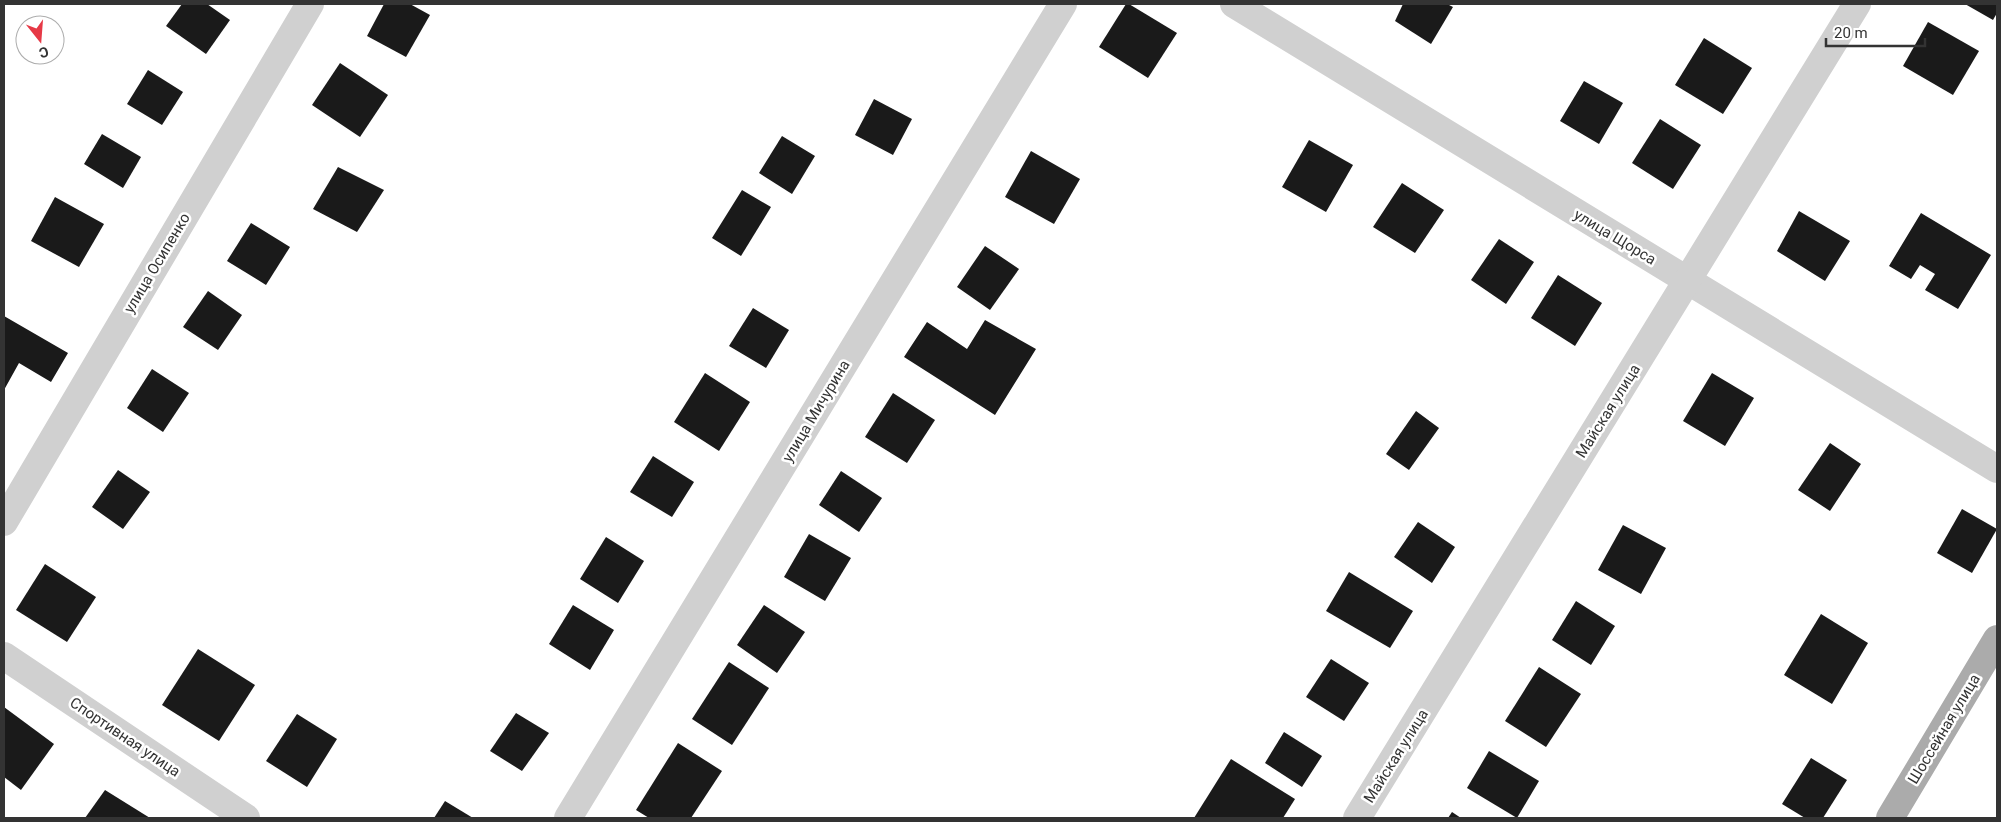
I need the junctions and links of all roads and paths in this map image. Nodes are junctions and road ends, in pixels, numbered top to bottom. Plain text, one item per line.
1 (310, 4) edge
2 (1063, 4) edge
3 (1234, 4) edge
4 (1857, 4) edge
5 (1687, 282) junction
6 (1997, 470) edge
7 (4, 522) edge
8 (1997, 639) edge
9 (4, 656) edge
10 (246, 818) edge
11 (568, 818) edge
12 (1358, 818) edge
13 (1890, 818) edge

1 - 7 street, улица Осипенко
2 - 11 street, улица Мичурина
3 - 5 street, улица Щорса
4 - 5 street, Майская улица
5 - 6 street, улица Щорса
5 - 12 street, Майская улица
8 - 13 main road, Шоссейная улица
9 - 10 street, Спортивная улица

